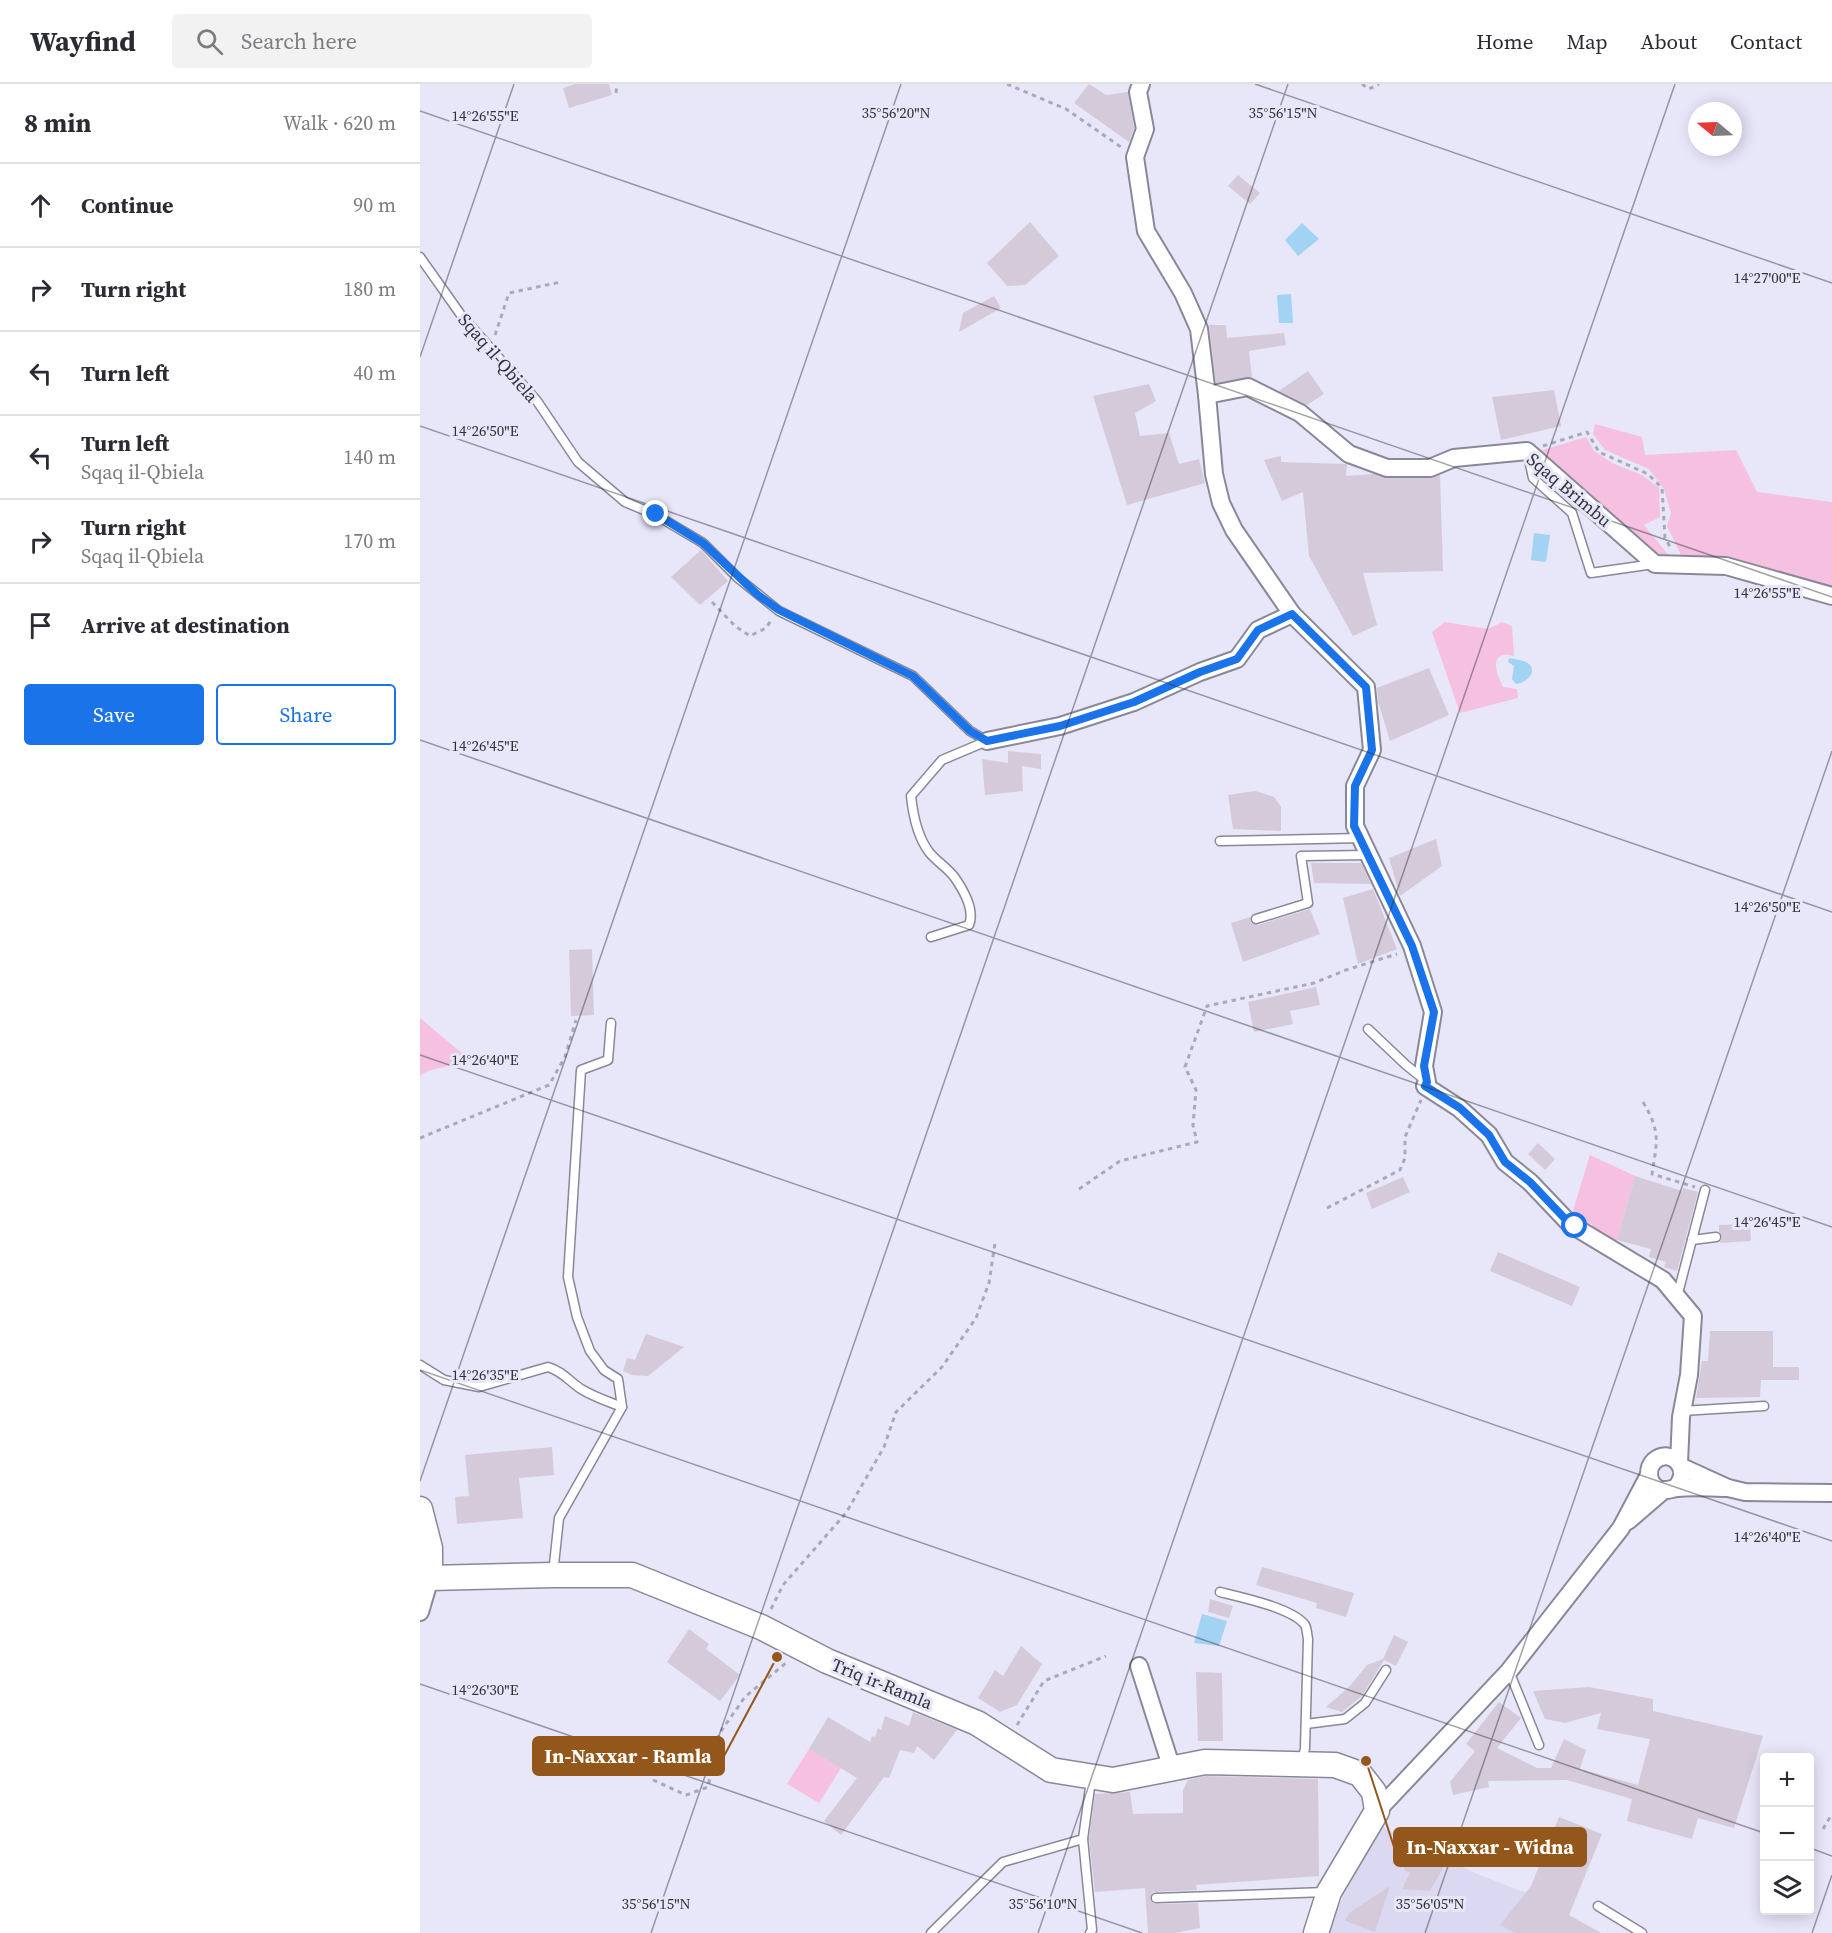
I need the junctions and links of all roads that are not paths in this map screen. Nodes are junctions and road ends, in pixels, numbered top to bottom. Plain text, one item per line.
1 (1142, 84) edge
2 (420, 257) edge
3 (1207, 395) junction
4 (1527, 451) junction
5 (1655, 564) junction
6 (1832, 596) edge
7 (1292, 614) junction
8 (987, 741) junction
9 (1360, 838) junction
10 (1220, 841) dead end
11 (1369, 855) junction
12 (1256, 919) dead end
13 (931, 937) dead end
14 (611, 1023) dead end
15 (1368, 1029) dead end
16 (1426, 1084) junction
17 (1705, 1190) dead end
18 (1716, 1237) dead end
19 (1692, 1240) junction
20 (1677, 1297) junction
21 (420, 1365) edge
22 (1764, 1406) dead end
23 (622, 1407) junction
24 (1682, 1414) junction
25 (1659, 1458) junction
26 (1680, 1465) junction
27 (1649, 1475) junction
28 (1728, 1488) junction
29 (1669, 1489) junction
30 (1832, 1493) edge
31 (420, 1509) edge
32 (1621, 1528) junction
33 (553, 1575) junction
34 (425, 1580) edge
35 (1220, 1592) dead end
36 (420, 1612) edge
37 (1140, 1666) dead end
38 (1386, 1670) dead end
39 (1509, 1671) junction
40 (1306, 1724) junction
41 (1539, 1745) dead end
42 (1302, 1764) junction
43 (1172, 1768) junction
44 (1092, 1776) junction
45 (1377, 1811) junction
46 (1083, 1839) junction
47 (1329, 1892) junction
48 (1156, 1898) dead end
49 (1598, 1906) dead end
50 (931, 1933) edge
51 (1090, 1933) edge
52 (1316, 1933) edge
53 (1642, 1933) edge

1 - 3 street
2 - 8 lane, Sqaq il-Qbiela
3 - 4 street, Sqaq Brimbu
3 - 7 street
4 - 5 street, Sqaq Brimbu
4 - 5 lane
5 - 6 street
7 - 8 street
7 - 9 street
8 - 13 lane
9 - 10 lane
9 - 11 street
11 - 12 lane
11 - 16 street
14 - 23 lane
15 - 16 lane
16 - 20 street
17 - 19 lane
18 - 19 lane
19 - 20 lane
20 - 24 street
21 - 23 lane
22 - 24 lane
23 - 33 lane
24 - 25 street
24 - 26 street
25 - 26 street
25 - 27 street
26 - 28 street
26 - 29 street
27 - 29 street
27 - 32 street
28 - 29 street
28 - 30 street
29 - 32 street
31 - 34 main road
32 - 39 street
33 - 34 main road, Triq ir-Ramla
33 - 44 main road, Triq ir-Ramla
34 - 36 street
35 - 40 lane
37 - 43 street
38 - 40 lane
39 - 41 lane
39 - 45 street
40 - 42 lane
42 - 43 main road, Triq ir-Ramla
42 - 45 main road, Triq ir-Ramla
43 - 44 main road, Triq ir-Ramla
44 - 46 lane
45 - 47 main road
46 - 50 lane
46 - 51 lane
47 - 48 lane
47 - 52 main road
49 - 53 lane

